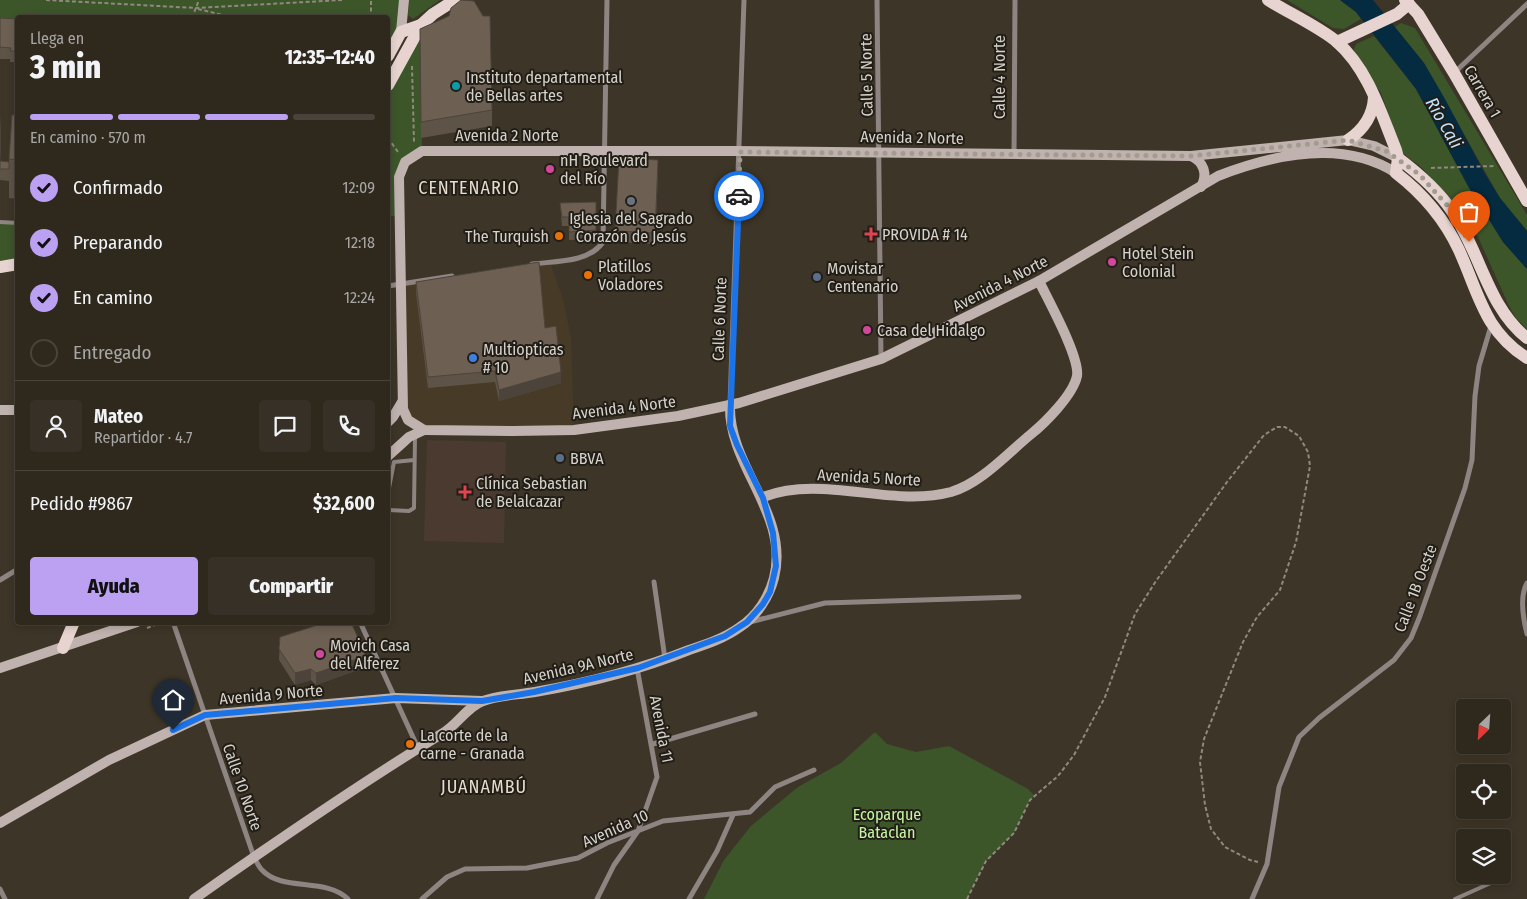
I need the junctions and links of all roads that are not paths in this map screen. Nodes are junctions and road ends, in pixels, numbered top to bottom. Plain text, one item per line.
1 (404, 0) edge
2 (455, 0) edge
3 (607, 0) edge
4 (744, 0) edge
5 (877, 0) edge
6 (1015, 0) edge
7 (1268, 0) edge
8 (1410, 1) edge
9 (1527, 4) edge
10 (421, 25) junction
11 (401, 32) junction
12 (1337, 42) junction
13 (390, 52) edge
14 (1454, 73) junction
15 (390, 81) edge
16 (1374, 95) junction
17 (1348, 140) junction
18 (604, 152) junction
19 (740, 152) junction
20 (879, 153) junction
21 (1014, 154) junction
22 (1191, 156) junction
23 (1398, 158) junction
24 (1396, 173) junction
25 (1201, 186) junction
26 (1527, 201) edge
27 (0, 222) edge
28 (15, 223) edge
29 (15, 264) edge
30 (522, 266) edge
31 (0, 267) edge
32 (456, 276) edge
33 (1039, 281) junction
34 (400, 284) junction
35 (390, 286) edge
36 (1491, 325) junction
37 (1527, 338) edge
38 (1527, 358) edge
39 (880, 359) junction
40 (402, 402) junction
41 (730, 405) junction
42 (0, 410) edge
43 (15, 410) edge
44 (390, 420) edge
45 (419, 432) junction
46 (390, 454) edge
47 (414, 460) junction
48 (390, 476) edge
49 (763, 498) junction
50 (390, 510) edge
51 (15, 571) edge
52 (0, 580) edge
53 (654, 582) dead end
54 (1527, 583) edge
55 (1019, 597) dead end
56 (747, 622) junction
57 (73, 625) edge
58 (128, 625) edge
59 (174, 625) edge
60 (361, 625) edge
61 (1527, 634) edge
62 (63, 648) junction
63 (665, 660) junction
64 (0, 668) edge
65 (638, 668) junction
66 (396, 698) junction
67 (482, 701) junction
68 (755, 714) dead end
69 (205, 715) junction
70 (653, 744) junction
71 (418, 748) junction
72 (814, 770) dead end
73 (733, 815) junction
74 (0, 823) edge
75 (638, 830) junction
76 (254, 857) junction
77 (1488, 884) edge
78 (0, 889) edge
79 (5, 899) edge
80 (194, 899) edge
81 (348, 899) edge
82 (422, 899) edge
83 (597, 899) edge
84 (689, 899) edge
85 (1252, 899) edge
86 (1455, 899) edge

1 - 11 main road
2 - 10 main road
3 - 18 street
4 - 19 street, Calle 6 Norte
5 - 20 street, Calle 5 Norte
6 - 21 street, Calle 4 Norte
7 - 12 main road
8 - 12 main road
8 - 14 main road, Carrera 1
9 - 14 street
10 - 11 main road
10 - 15 main road
11 - 13 main road
12 - 16 main road
14 - 26 main road, Carrera 1
16 - 17 main road
16 - 23 main road
17 - 22 main road, Avenida 2 Norte
17 - 23 main road, Avenida 2 Norte
18 - 19 main road, Avenida 2 Norte
18 - 30 street
18 - 34 main road, Avenida 2 Norte
19 - 20 main road, Avenida 2 Norte
19 - 41 street, Calle 6 Norte
20 - 21 main road, Avenida 2 Norte
20 - 39 street, Calle 5 Norte
21 - 22 main road, Avenida 2 Norte
22 - 25 main road
23 - 24 main road
23 - 37 main road
24 - 25 main road, Avenida 4 Norte
24 - 36 main road
25 - 33 main road, Avenida 4 Norte
27 - 28 lane
29 - 31 main road
32 - 34 street
33 - 39 main road, Avenida 4 Norte
33 - 49 main road, Avenida 5 Norte
34 - 35 street
34 - 40 main road
36 - 38 main road
36 - 85 street, Calle 1B Oeste
39 - 41 main road, Avenida 4 Norte
40 - 44 main road
40 - 45 main road
41 - 45 main road, Avenida 4 Norte
41 - 49 main road, Calle 6 Norte
42 - 43 main road
45 - 46 main road
45 - 47 lane
47 - 48 lane
47 - 50 lane
49 - 56 main road, Calle 6 Norte
51 - 52 street
53 - 63 street
54 - 61 street
55 - 56 street, Avenida 9A Norte
56 - 63 main road, Avenida 9A Norte
57 - 62 main road
58 - 62 main road
59 - 69 street, Calle 10 Norte
60 - 66 street
62 - 64 main road
63 - 65 main road, Avenida 9A Norte
65 - 67 main road, Avenida 9A Norte
65 - 70 street, Avenida 11
66 - 67 main road, Avenida 9 Norte
66 - 69 main road, Avenida 9 Norte
66 - 71 street
67 - 71 main road
68 - 70 street
69 - 74 main road, Avenida 9 Norte
69 - 76 street, Calle 10 Norte
70 - 75 street, Avenida 11
71 - 76 main road
72 - 73 street, Avenida 10
73 - 75 street, Avenida 10
73 - 84 street
75 - 82 street, Avenida 10
75 - 83 street, Avenida 11
76 - 80 main road
76 - 81 street, Calle 10 Norte
77 - 86 lane
78 - 79 street

